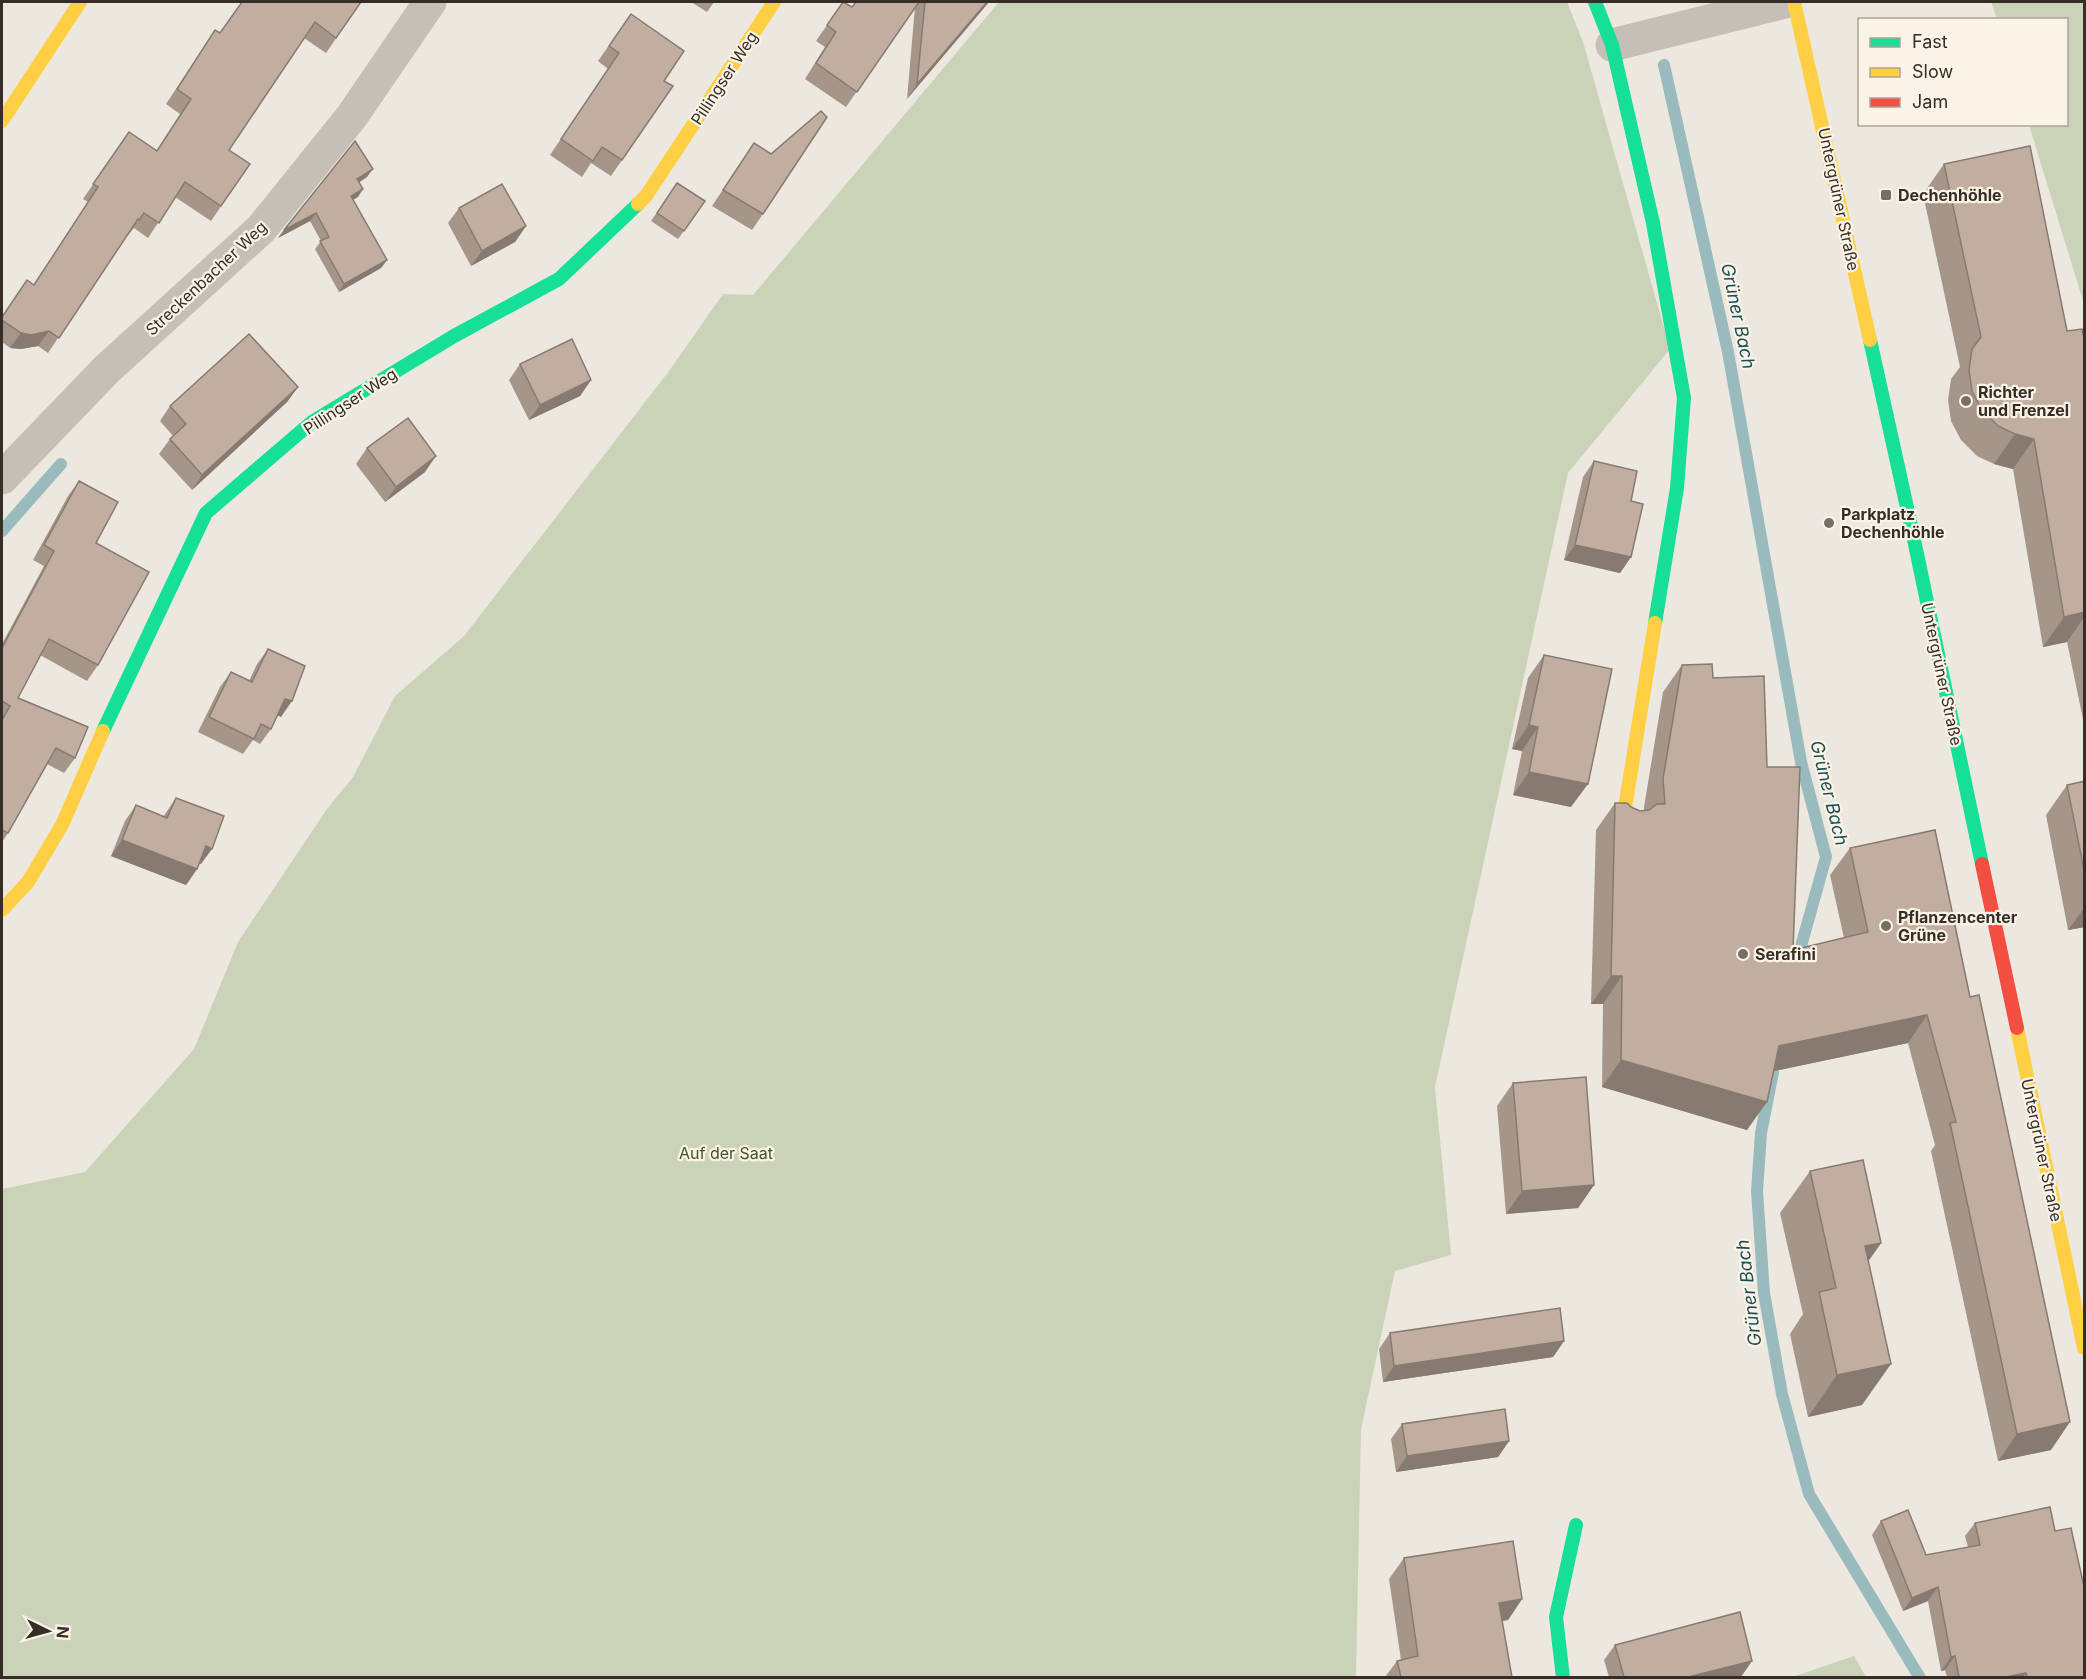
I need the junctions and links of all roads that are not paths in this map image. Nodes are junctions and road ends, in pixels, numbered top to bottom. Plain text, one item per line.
1 (80, 2) edge
2 (430, 2) edge
3 (774, 2) edge
4 (1595, 2) edge
5 (1785, 2) edge
6 (1794, 2) edge
7 (1612, 45) junction
8 (2, 121) edge
9 (2, 478) edge
10 (1623, 820) edge
11 (2, 910) edge
12 (2085, 1348) edge
13 (1576, 1525) dead end
14 (1563, 1677) edge

1 - 8 street
2 - 9 street, Streckenbacher Weg
3 - 11 street, Pillingser Weg
4 - 7 street
5 - 7 street
6 - 12 street, Untergrüner Straße
7 - 10 street
13 - 14 street

